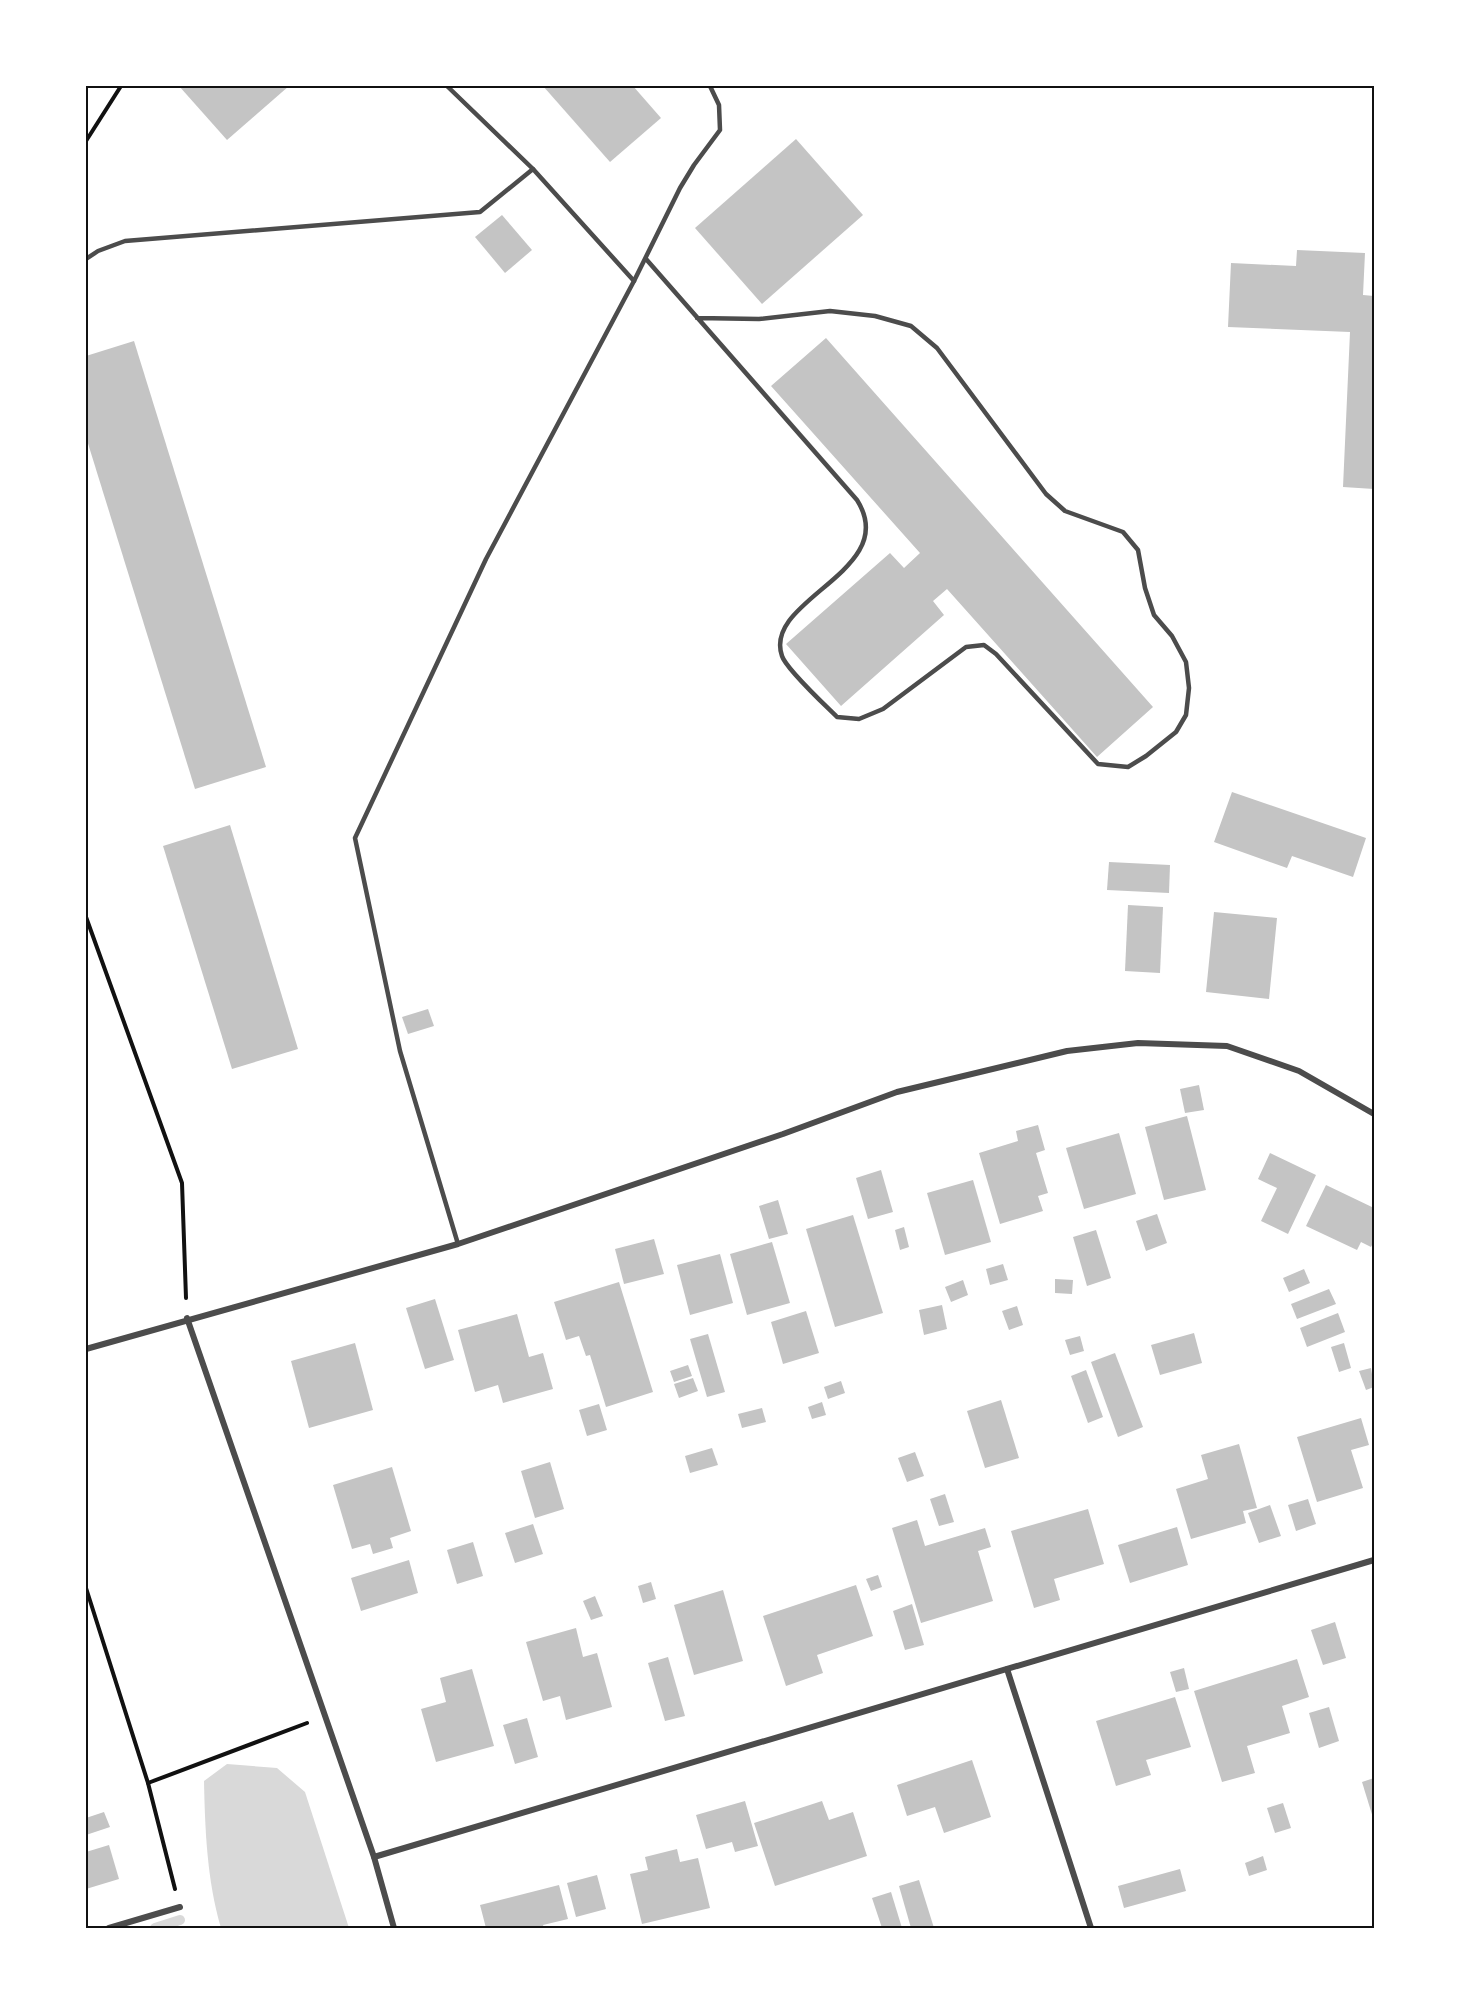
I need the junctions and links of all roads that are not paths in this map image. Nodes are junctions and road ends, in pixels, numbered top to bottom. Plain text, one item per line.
1 (447, 86) edge
2 (710, 86) edge
3 (533, 169) junction
4 (646, 259) junction
5 (86, 260) edge
6 (634, 281) junction
7 (697, 318) junction
8 (1374, 1114) edge
9 (458, 1244) junction
10 (187, 1318) junction
11 (86, 1349) edge
12 (1374, 1560) edge
13 (1007, 1669) junction
14 (374, 1857) junction
15 (180, 1907) road end
16 (109, 1929) edge
17 (394, 1929) edge
18 (1091, 1929) edge

1 - 3 lane
2 - 4 lane
3 - 5 lane
3 - 6 lane
4 - 6 lane
4 - 7 lane
6 - 9 lane
7 - 7 lane
8 - 9 street
9 - 10 street
10 - 11 street
10 - 14 street
12 - 13 street
13 - 14 street
13 - 18 street
14 - 17 street
15 - 16 street

